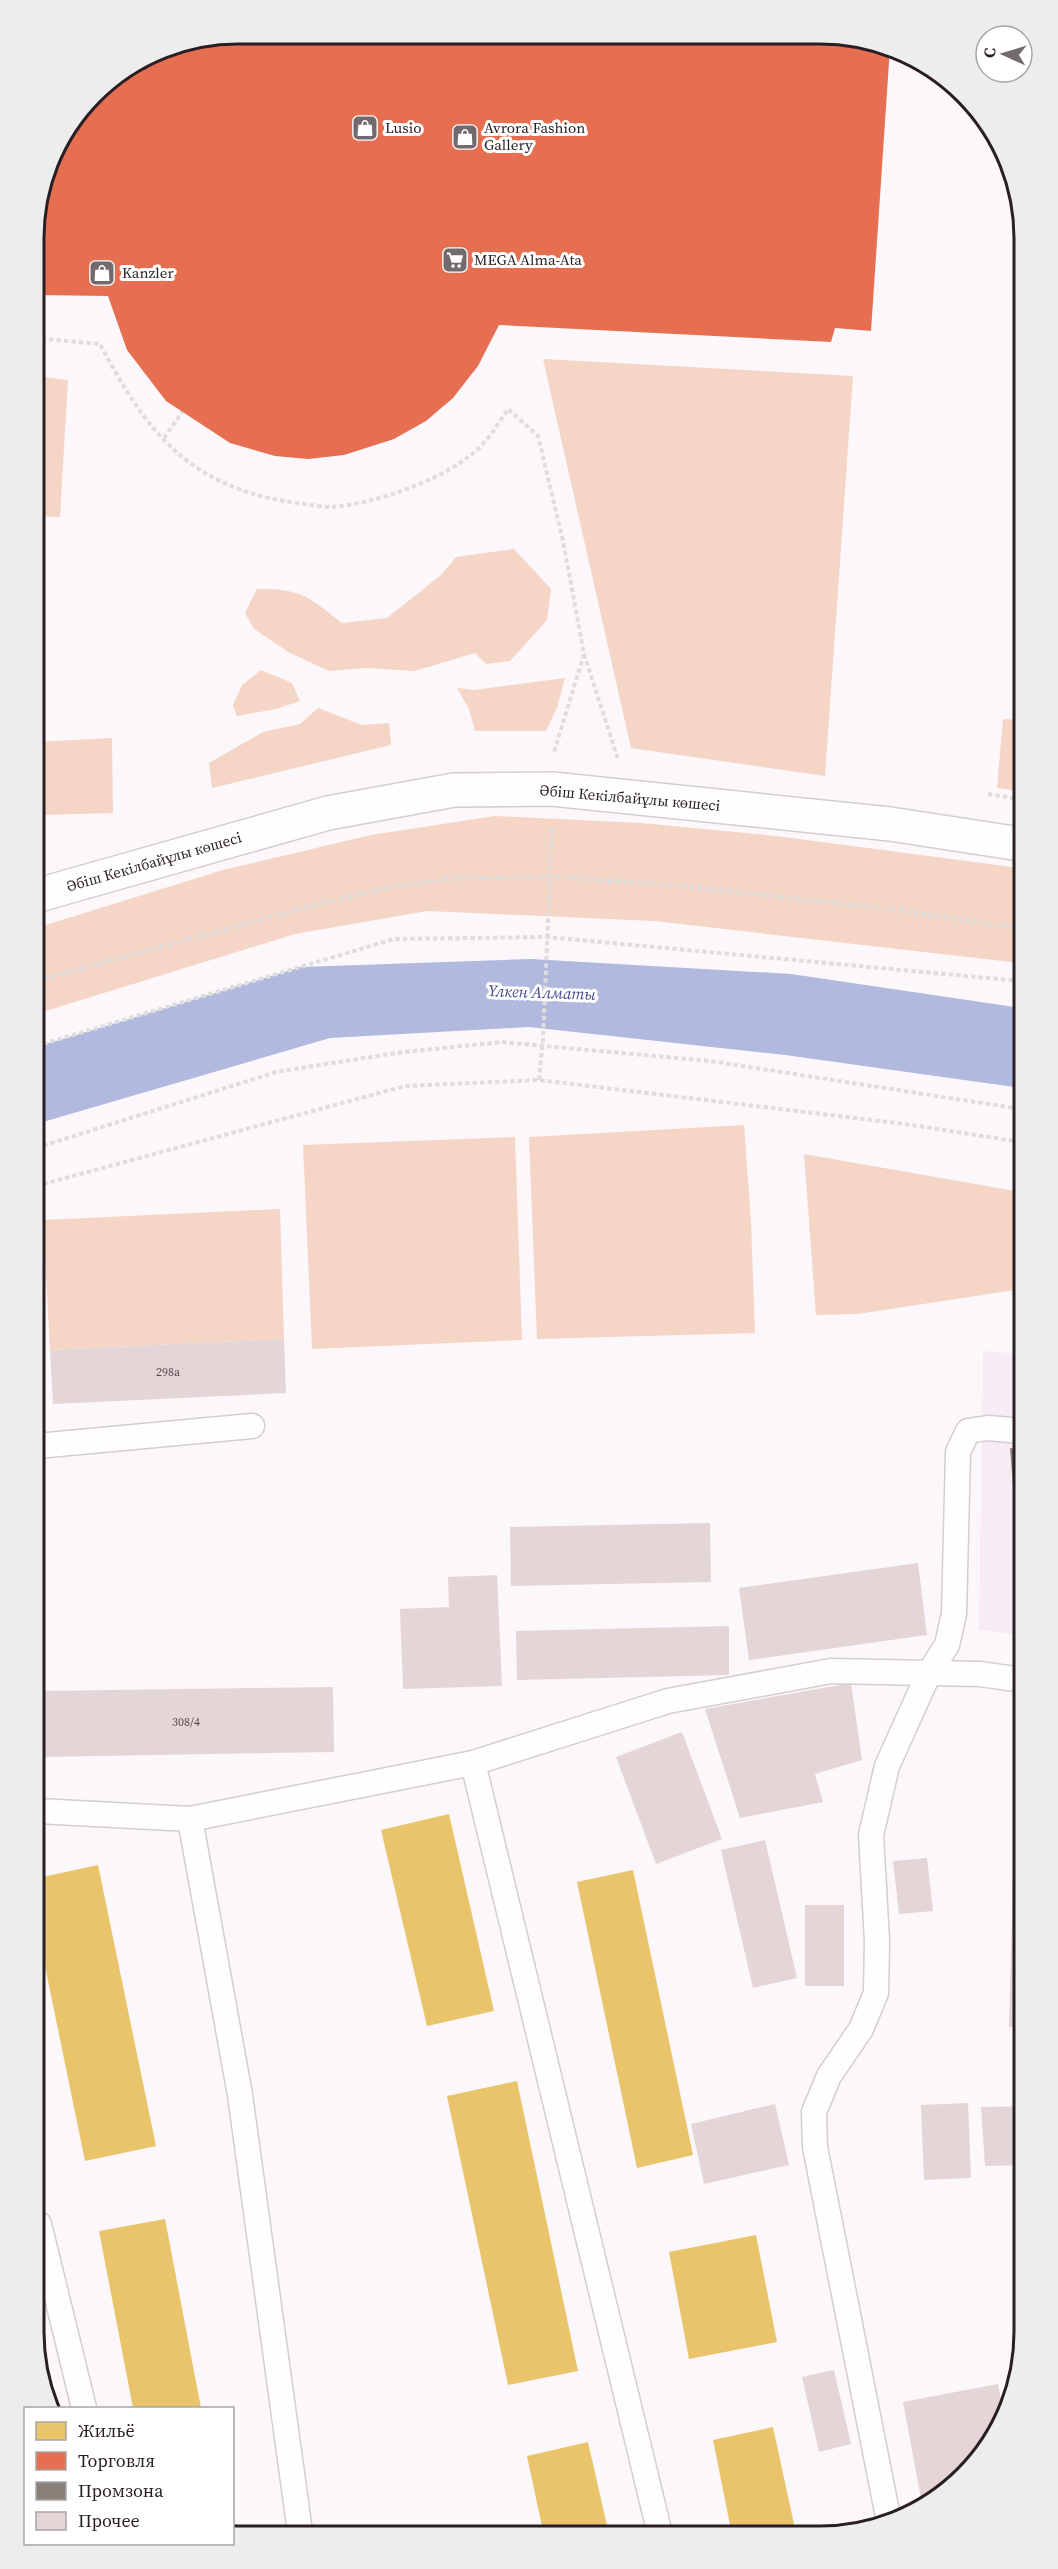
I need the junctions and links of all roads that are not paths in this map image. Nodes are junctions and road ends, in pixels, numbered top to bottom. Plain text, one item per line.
1 (1014, 843) edge
2 (44, 893) edge
3 (252, 1426) dead end
4 (1014, 1430) edge
5 (44, 1445) edge
6 (929, 1673) junction
7 (1014, 1679) edge
8 (473, 1763) junction
9 (44, 1810) edge
10 (190, 1818) junction
11 (44, 2245) edge
12 (84, 2407) edge
13 (887, 2514) edge
14 (299, 2526) edge
15 (658, 2526) edge

1 - 2 street, Әбіш Кекілбайұлы көшесі
3 - 5 lane
4 - 6 lane
6 - 7 lane
6 - 8 lane
6 - 13 lane
8 - 10 lane
8 - 15 lane
9 - 10 lane
10 - 14 lane
11 - 12 lane

